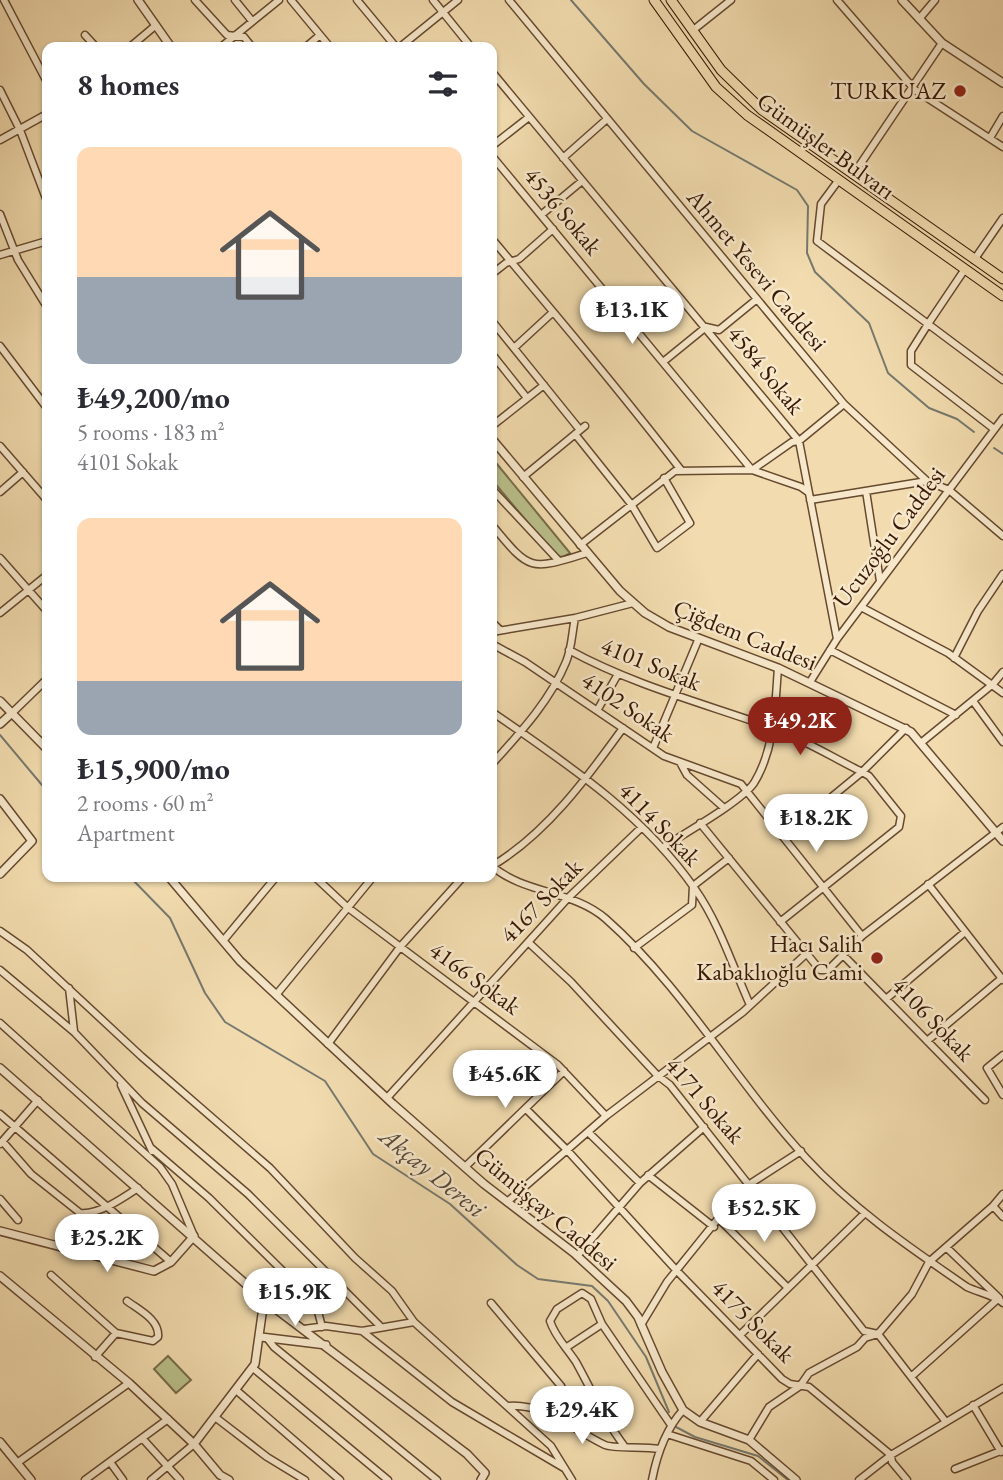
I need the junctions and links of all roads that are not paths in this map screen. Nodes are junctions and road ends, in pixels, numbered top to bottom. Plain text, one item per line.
1 (4, 0) edge
2 (138, 0) edge
3 (195, 0) edge
4 (235, 0) edge
5 (279, 0) edge
6 (291, 0) edge
7 (357, 0) edge
8 (433, 0) edge
9 (458, 0) edge
10 (509, 0) edge
11 (654, 0) edge
12 (671, 0) edge
13 (731, 0) edge
14 (837, 0) edge
15 (902, 0) edge
16 (935, 0) edge
17 (442, 12) junction
18 (919, 19) junction
19 (252, 21) junction
20 (155, 26) junction
21 (692, 31) junction
22 (85, 35) dead end
23 (236, 35) junction
24 (320, 35) junction
25 (91, 42) edge
26 (136, 42) edge
27 (168, 42) edge
28 (227, 42) edge
29 (248, 42) edge
30 (312, 42) edge
31 (326, 42) edge
32 (394, 42) edge
33 (404, 42) edge
34 (467, 42) edge
35 (942, 43) junction
36 (42, 72) edge
37 (497, 78) edge
38 (1003, 83) edge
39 (912, 87) junction
40 (0, 90) edge
41 (1003, 116) edge
42 (42, 117) edge
43 (529, 117) junction
44 (607, 119) junction
45 (20, 130) junction
46 (989, 138) junction
47 (0, 140) edge
48 (497, 142) edge
49 (1003, 147) edge
50 (563, 158) junction
51 (497, 162) edge
52 (853, 175) junction
53 (582, 181) junction
54 (838, 181) junction
55 (42, 188) edge
56 (0, 214) edge
57 (541, 215) junction
58 (1003, 218) edge
59 (553, 229) junction
60 (42, 243) edge
61 (497, 245) edge
62 (14, 251) junction
63 (0, 255) edge
64 (974, 260) junction
65 (511, 262) junction
66 (965, 269) junction
67 (497, 270) edge
68 (1003, 279) edge
69 (1003, 296) edge
70 (42, 299) edge
71 (757, 299) junction
72 (552, 313) junction
73 (928, 324) junction
74 (497, 327) edge
75 (706, 327) junction
76 (0, 346) edge
77 (514, 348) junction
78 (497, 360) edge
79 (663, 362) junction
80 (1003, 380) edge
81 (544, 385) junction
82 (42, 395) edge
83 (527, 398) junction
84 (844, 404) junction
85 (1003, 418) edge
86 (497, 422) edge
87 (994, 429) junction
88 (580, 430) junction
89 (799, 441) junction
90 (497, 445) edge
91 (0, 446) edge
92 (681, 470) junction
93 (752, 470) junction
94 (23, 472) junction
95 (523, 477) junction
96 (664, 478) junction
97 (928, 481) junction
98 (949, 490) junction
99 (866, 491) junction
100 (0, 492) edge
101 (42, 494) edge
102 (497, 494) edge
103 (809, 496) junction
104 (631, 504) junction
105 (497, 531) edge
106 (1003, 536) edge
107 (580, 545) junction
108 (587, 553) junction
109 (0, 558) edge
110 (559, 561) junction
111 (1003, 574) edge
112 (42, 579) edge
113 (880, 580) junction
114 (29, 590) junction
115 (633, 603) junction
116 (42, 605) edge
117 (861, 607) junction
118 (1, 611) edge
119 (575, 618) junction
120 (497, 631) edge
121 (698, 638) junction
122 (837, 639) junction
123 (497, 647) edge
124 (569, 650) junction
125 (830, 650) junction
126 (954, 657) junction
127 (778, 668) junction
128 (1003, 671) edge
129 (618, 674) junction
130 (556, 682) junction
131 (810, 682) junction
132 (42, 684) edge
133 (993, 684) junction
134 (1003, 693) edge
135 (675, 697) junction
136 (0, 701) edge
137 (972, 701) junction
138 (598, 709) junction
139 (12, 713) junction
140 (956, 715) junction
141 (497, 716) edge
142 (0, 723) edge
143 (623, 728) junction
144 (773, 728) junction
145 (905, 729) junction
146 (520, 732) junction
147 (922, 742) junction
148 (1003, 742) edge
149 (42, 744) edge
150 (653, 748) junction
151 (497, 758) edge
152 (680, 763) junction
153 (862, 772) junction
154 (586, 779) junction
155 (748, 789) junction
156 (0, 799) edge
157 (723, 807) junction
158 (700, 823) junction
159 (642, 827) junction
160 (1000, 830) edge
161 (784, 836) junction
162 (1003, 841) edge
163 (662, 848) junction
164 (729, 858) junction
165 (497, 862) edge
166 (497, 870) edge
167 (0, 873) edge
168 (173, 882) edge
169 (272, 882) edge
170 (320, 882) edge
171 (369, 882) edge
172 (456, 883) edge
173 (928, 884) junction
174 (693, 886) junction
175 (823, 886) junction
176 (568, 898) junction
177 (347, 907) junction
178 (780, 922) junction
179 (0, 931) edge
180 (965, 932) junction
181 (862, 936) junction
182 (222, 941) junction
183 (528, 942) junction
184 (400, 947) junction
185 (634, 948) junction
186 (806, 954) junction
187 (844, 955) junction
188 (0, 970) edge
189 (1002, 979) edge
190 (69, 988) junction
191 (276, 995) junction
192 (886, 999) junction
193 (474, 1000) junction
194 (750, 1004) junction
195 (0, 1023) edge
196 (74, 1032) junction
197 (709, 1037) junction
198 (927, 1041) junction
199 (328, 1044) junction
200 (1003, 1055) edge
201 (0, 1068) edge
202 (564, 1071) junction
203 (657, 1075) junction
204 (119, 1080) junction
205 (1003, 1095) edge
206 (387, 1098) junction
207 (38, 1100) junction
208 (985, 1101) dead end
209 (526, 1109) junction
210 (0, 1114) edge
211 (606, 1116) junction
212 (705, 1127) junction
213 (16, 1128) junction
214 (588, 1132) junction
215 (1, 1143) edge
216 (151, 1148) junction
217 (567, 1150) junction
218 (801, 1151) junction
219 (160, 1167) junction
220 (465, 1167) junction
221 (648, 1175) junction
222 (640, 1182) junction
223 (751, 1184) junction
224 (138, 1188) junction
225 (1003, 1194) edge
226 (0, 1199) edge
227 (507, 1202) junction
228 (106, 1205) junction
229 (993, 1206) junction
230 (620, 1208) junction
231 (863, 1215) junction
232 (1003, 1217) edge
233 (18, 1220) dead end
234 (720, 1220) junction
235 (714, 1227) junction
236 (0, 1231) edge
237 (194, 1236) junction
238 (946, 1247) junction
239 (578, 1256) junction
240 (172, 1262) junction
241 (929, 1262) junction
242 (814, 1264) junction
243 (677, 1271) junction
244 (51, 1275) dead end
245 (0, 1276) edge
246 (788, 1288) junction
247 (264, 1300) junction
248 (1001, 1300) edge
249 (127, 1301) dead end
250 (491, 1303) dead end
251 (414, 1322) junction
252 (602, 1324) junction
253 (641, 1325) junction
254 (380, 1326) junction
255 (322, 1327) junction
256 (304, 1329) junction
257 (362, 1331) junction
258 (116, 1333) junction
259 (878, 1334) junction
260 (740, 1335) junction
261 (264, 1337) junction
262 (327, 1345) junction
263 (567, 1347) junction
264 (758, 1354) junction
265 (95, 1357) junction
266 (253, 1368) junction
267 (912, 1376) junction
268 (129, 1383) junction
269 (800, 1386) junction
270 (1003, 1388) edge
271 (236, 1390) junction
272 (974, 1405) junction
273 (508, 1406) junction
274 (684, 1410) junction
275 (215, 1417) junction
276 (168, 1419) junction
277 (700, 1422) junction
278 (946, 1422) junction
279 (671, 1425) junction
280 (582, 1430) junction
281 (667, 1434) junction
282 (142, 1438) junction
283 (749, 1440) junction
284 (0, 1442) edge
285 (194, 1444) junction
286 (625, 1447) junction
287 (659, 1449) junction
288 (1002, 1451) edge
289 (891, 1455) junction
290 (110, 1462) junction
291 (17, 1463) junction
292 (168, 1466) junction
293 (955, 1469) dead end
294 (569, 1471) junction
295 (31, 1480) edge
296 (85, 1480) edge
297 (123, 1480) edge
298 (151, 1480) edge
299 (180, 1480) edge
300 (229, 1480) edge
301 (305, 1480) edge
302 (340, 1480) edge
303 (388, 1480) edge
304 (437, 1480) edge
305 (481, 1480) edge
306 (572, 1480) edge
307 (652, 1480) edge
308 (774, 1480) edge
309 (796, 1480) edge
310 (859, 1480) edge
311 (907, 1480) edge

1 - 36 street
2 - 20 street
3 - 23 street
4 - 19 street
5 - 19 street
6 - 24 street
7 - 32 street
8 - 17 street
9 - 17 street
10 - 44 street, Ahmet Yesevi Caddesi
11 - 54 main road, Gümüşler Bulvarı
12 - 21 main road, Gümüşler Bulvarı
13 - 21 street
14 - 39 street
15 - 18 street
16 - 18 street
17 - 33 street
17 - 34 street
18 - 35 street
19 - 23 street
20 - 26 street
20 - 27 street
21 - 52 main road, Gümüşler Bulvarı
22 - 25 street
23 - 28 street
23 - 29 street
24 - 30 street
24 - 31 street
35 - 38 street
35 - 39 street
37 - 43 street, 4584 Sokak
39 - 46 street
39 - 52 street
40 - 45 street
41 - 46 street
42 - 45 street
43 - 48 street
43 - 50 street, 4584 Sokak
44 - 50 street
44 - 71 street, Ahmet Yesevi Caddesi
45 - 47 street
45 - 55 street
46 - 49 street
50 - 53 street, 4584 Sokak
51 - 57 street, 4536 Sokak
52 - 64 main road, Gümüşler Bulvarı
53 - 57 street
53 - 75 street, 4584 Sokak
54 - 66 main road, Gümüşler Bulvarı
54 - 73 street
56 - 62 street
57 - 59 street, 4536 Sokak
58 - 64 street
59 - 65 street
59 - 79 street, 4536 Sokak
60 - 62 street
61 - 65 street
62 - 63 street
62 - 70 street
64 - 68 main road, Gümüşler Bulvarı
65 - 67 street
65 - 72 street
66 - 69 main road, Gümüşler Bulvarı
66 - 73 street
71 - 75 street
71 - 84 street, Ahmet Yesevi Caddesi
72 - 77 street
72 - 92 street
73 - 80 street
73 - 87 street
74 - 77 street
75 - 79 street
75 - 89 street, 4584 Sokak
76 - 82 street
77 - 81 street
78 - 83 street
79 - 93 street, 4536 Sokak
81 - 83 street
81 - 88 street
83 - 86 street
84 - 89 street
84 - 97 street, Ahmet Yesevi Caddesi
85 - 87 street, Ucuzoğlu Caddesi
87 - 98 street, Ucuzoğlu Caddesi
88 - 95 street
88 - 104 street
89 - 93 street
89 - 103 street, 4584 Sokak
90 - 95 street, Çiğdem Caddesi
91 - 94 street
92 - 93 street
92 - 96 street
93 - 103 street
94 - 100 street
94 - 101 street
95 - 107 street, Çiğdem Caddesi
96 - 104 street
96 - 104 street
97 - 98 street, Ahmet Yesevi Caddesi
97 - 99 street
98 - 106 street, Ahmet Yesevi Caddesi
98 - 113 street, Ucuzoğlu Caddesi
99 - 103 street
99 - 113 street
102 - 110 street
103 - 122 street, 4584 Sokak
104 - 107 street
105 - 110 street
107 - 108 street, Çiğdem Caddesi
108 - 110 street
108 - 115 street, Çiğdem Caddesi
109 - 114 street
111 - 126 street
112 - 114 street
113 - 117 street, Ucuzoğlu Caddesi
114 - 116 street
114 - 118 street
115 - 119 street
115 - 121 street, Çiğdem Caddesi
117 - 122 street, Ucuzoğlu Caddesi
117 - 126 street
119 - 120 street
119 - 124 street
121 - 127 street, Çiğdem Caddesi
121 - 135 street
122 - 125 street, Ucuzoğlu Caddesi
123 - 130 street, 4102 Sokak
124 - 129 street, 4101 Sokak
124 - 130 street
125 - 131 street, Ucuzoğlu Caddesi
125 - 140 street
126 - 133 street
127 - 131 street, Çiğdem Caddesi
127 - 144 street
128 - 133 street
129 - 135 street, 4101 Sokak
129 - 138 street
130 - 138 street, 4102 Sokak
130 - 146 street
131 - 145 street, Çiğdem Caddesi
132 - 139 street
133 - 134 street
133 - 137 street
135 - 144 street, 4101 Sokak
135 - 150 street
136 - 139 street
137 - 140 street
137 - 148 street
138 - 143 street, 4102 Sokak
139 - 142 street
139 - 149 street
140 - 147 street
141 - 146 street, 4114 Sokak
143 - 150 street, 4102 Sokak
143 - 154 street
144 - 153 street, 4101 Sokak
144 - 155 street
145 - 147 street, Çiğdem Caddesi
145 - 153 street
146 - 151 street
146 - 154 street, 4114 Sokak
147 - 160 street, Çiğdem Caddesi
150 - 152 street, 4102 Sokak
152 - 155 street, 4102 Sokak
152 - 157 street
153 - 161 street
153 - 175 street, 4101 Sokak
154 - 159 street, 4114 Sokak
154 - 165 street
155 - 157 street
155 - 161 street
156 - 167 street
157 - 158 street
158 - 163 street
158 - 164 street
159 - 163 street, 4114 Sokak
159 - 176 street, 4167 Sokak
160 - 162 street, Çiğdem Caddesi
160 - 173 street
161 - 175 street
163 - 174 street, 4114 Sokak
164 - 174 street
164 - 178 street
166 - 176 street
168 - 182 street, Gümüşçay Caddesi
169 - 182 street
170 - 177 street, 4166 Sokak
171 - 177 street
172 - 184 street
173 - 180 street
173 - 181 street
174 - 185 street
174 - 194 street, 4114 Sokak
175 - 178 street, 4101 Sokak
175 - 181 street
176 - 183 street, 4167 Sokak
176 - 185 street
177 - 184 street, 4166 Sokak
177 - 191 street
178 - 186 street
179 - 190 street
180 - 189 street
180 - 192 street
181 - 187 street
182 - 191 street, Gümüşçay Caddesi
183 - 193 street, 4167 Sokak
183 - 203 street, 4171 Sokak
184 - 193 street, 4166 Sokak
184 - 199 street
185 - 197 street
186 - 187 street
186 - 194 street
187 - 192 street, 4106 Sokak
188 - 196 street
189 - 198 street
190 - 196 street
190 - 251 street
191 - 199 street, Gümüşçay Caddesi
192 - 198 street, 4106 Sokak
193 - 202 street, 4166 Sokak
193 - 206 street, 4167 Sokak
194 - 197 street
195 - 219 street
196 - 204 street
197 - 203 street
197 - 218 street
198 - 208 street, 4106 Sokak
199 - 206 street, Gümüşçay Caddesi
200 - 205 street
201 - 207 street
202 - 209 street
202 - 211 street, 4166 Sokak
203 - 211 street
203 - 212 street, 4171 Sokak
204 - 216 street
204 - 254 street
206 - 220 street, Gümüşçay Caddesi
207 - 213 street
207 - 224 street
209 - 217 street, 4175 Sokak
209 - 220 street
210 - 213 street
211 - 214 street
212 - 221 street
212 - 223 street, 4171 Sokak
213 - 215 street
213 - 228 street
214 - 217 street
214 - 222 street
215 - 228 street
216 - 219 street
216 - 255 street
217 - 227 street
217 - 230 street, 4175 Sokak
218 - 223 street
218 - 231 street
219 - 237 street
220 - 227 street, Gümüşçay Caddesi
221 - 222 street
221 - 235 street
222 - 230 street
223 - 234 street
223 - 242 street, 4171 Sokak
224 - 228 street
224 - 237 street
225 - 229 street
226 - 233 street
227 - 239 street, Gümüşçay Caddesi
228 - 240 street
229 - 232 street
229 - 238 street
230 - 239 street
230 - 243 street, 4175 Sokak
231 - 241 street
231 - 242 street
234 - 235 street
234 - 246 street
235 - 243 street
236 - 240 street
237 - 240 street
237 - 247 street
238 - 241 street
238 - 248 street
239 - 253 street, Gümüşçay Caddesi
241 - 248 street
241 - 259 street
242 - 246 street
242 - 259 street, 4171 Sokak
243 - 253 street
243 - 260 street, 4175 Sokak
244 - 258 street
245 - 265 street
246 - 260 street
247 - 256 street
247 - 261 street
248 - 267 street
249 - 258 street
250 - 280 street
251 - 254 street
251 - 273 street
252 - 263 street
252 - 263 street
252 - 279 street
253 - 274 street, Gümüşçay Caddesi
254 - 257 street
255 - 256 street
255 - 257 street
256 - 262 street
257 - 294 street
258 - 265 street
259 - 267 street, 4171 Sokak
259 - 269 street
260 - 264 street, 4175 Sokak
261 - 262 street
261 - 266 street
261 - 304 street
262 - 305 street
263 - 286 street
264 - 269 street, 4175 Sokak
264 - 277 street
265 - 268 street
266 - 271 street
266 - 303 street
267 - 278 street, 4171 Sokak
268 - 276 street
268 - 291 street
269 - 283 street
269 - 289 street, 4175 Sokak
270 - 272 street
271 - 275 street
271 - 302 street
272 - 278 street
272 - 288 street
273 - 280 street
273 - 294 street
274 - 277 street, Gümüşçay Caddesi
274 - 279 street
275 - 285 street
275 - 301 street
276 - 282 street
276 - 285 street
277 - 283 street, Gümüşçay Caddesi
278 - 289 street
279 - 281 street
280 - 286 street
281 - 287 street
281 - 308 street
282 - 290 street
282 - 292 street
283 - 309 street, Gümüşçay Caddesi
284 - 291 street
285 - 292 street
285 - 300 street
286 - 287 street
287 - 307 street
288 - 293 street
289 - 310 street
289 - 311 street, 4175 Sokak
290 - 296 street
290 - 297 street
291 - 295 street
292 - 298 street
292 - 299 street
294 - 306 street

